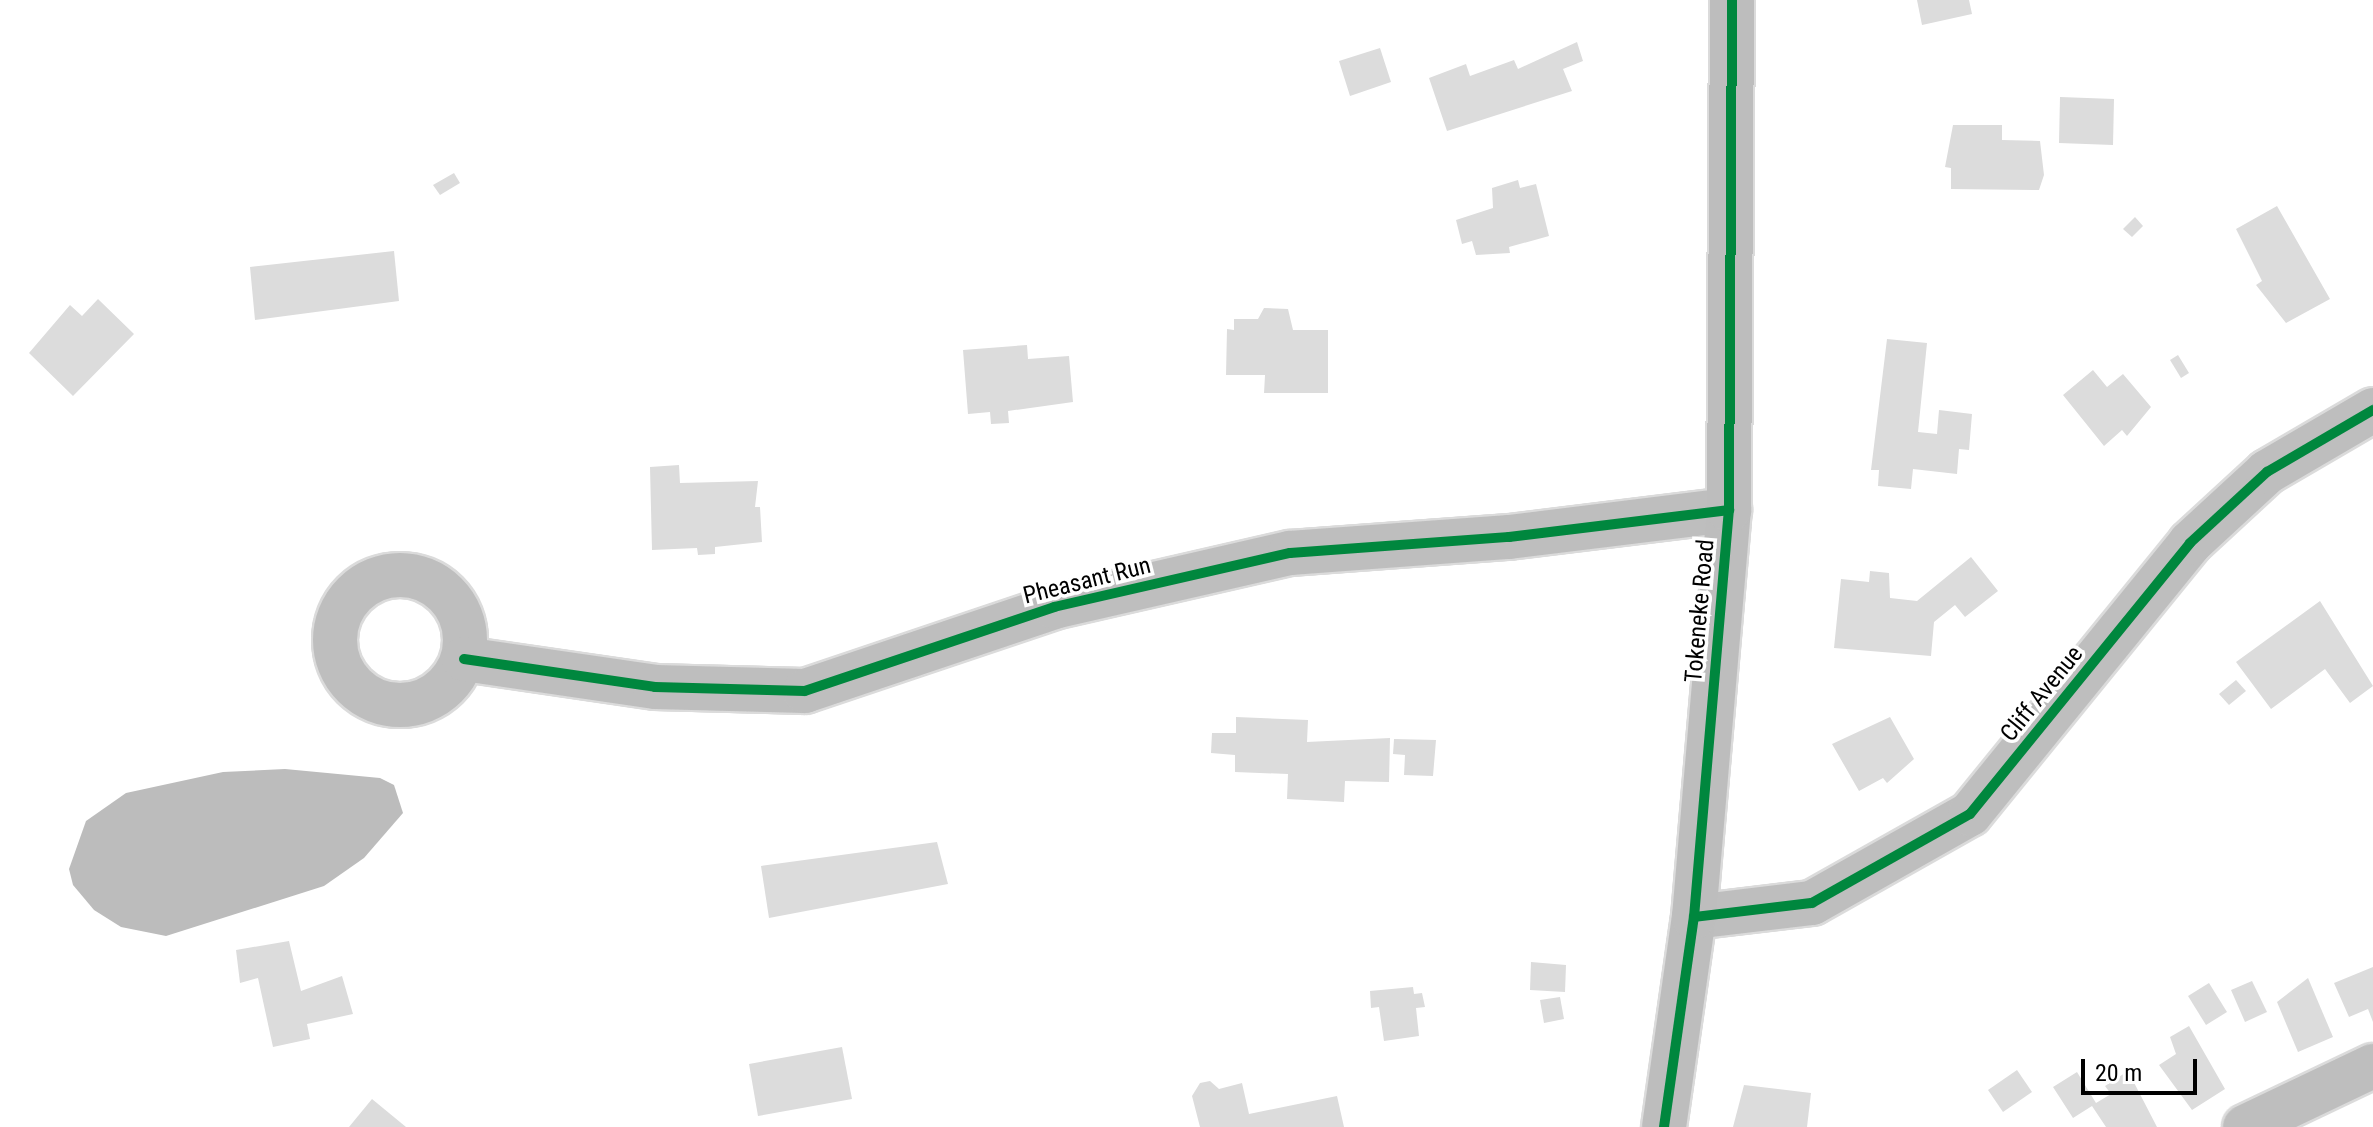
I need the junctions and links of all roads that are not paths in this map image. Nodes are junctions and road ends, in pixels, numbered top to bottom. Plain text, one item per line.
1 (1732, 0) edge
2 (2373, 410) edge
3 (1729, 510) junction
4 (464, 659) dead end
5 (1694, 917) junction
6 (2373, 1066) edge
7 (1664, 1127) edge
8 (2245, 1127) edge

1 - 3 main road, Tokeneke Road
2 - 5 street, Cliff Avenue
3 - 4 street, Pheasant Run
3 - 5 main road, Tokeneke Road
5 - 7 main road, Tokeneke Road
6 - 8 street

